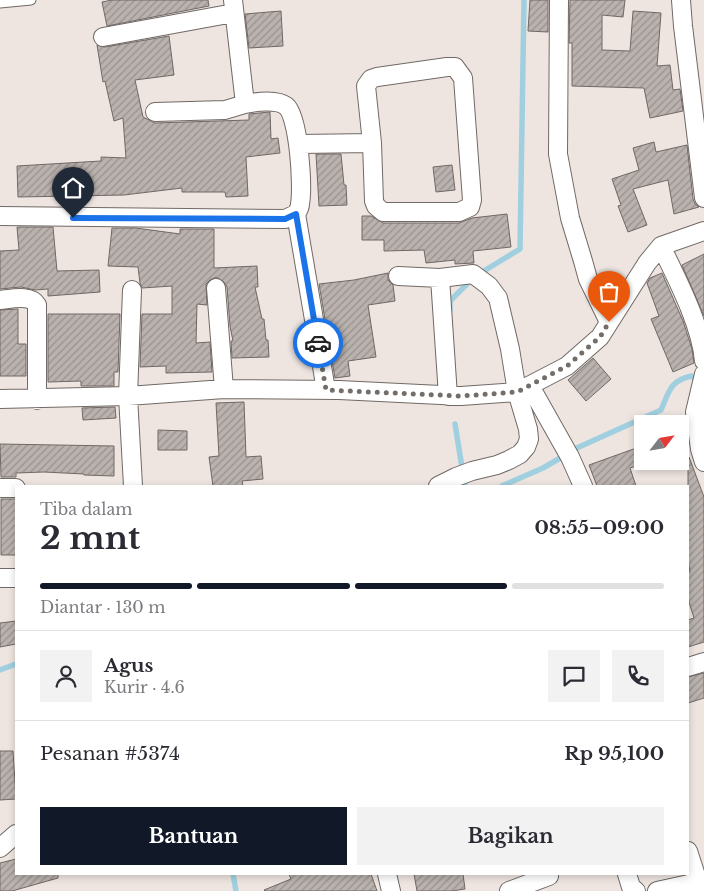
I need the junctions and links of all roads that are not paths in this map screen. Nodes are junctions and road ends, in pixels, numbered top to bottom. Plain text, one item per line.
1 (32, 0) edge
2 (559, 0) edge
3 (681, 0) edge
4 (0, 3) edge
5 (233, 7) edge
6 (103, 37) dead end
7 (245, 104) junction
8 (156, 112) dead end
9 (372, 143) junction
10 (299, 144) junction
11 (704, 198) edge
12 (296, 214) junction
13 (0, 216) edge
14 (704, 231) edge
15 (661, 246) junction
16 (398, 276) dead end
17 (440, 278) junction
18 (216, 288) dead end
19 (132, 290) dead end
20 (0, 300) edge
21 (609, 322) junction
22 (704, 361) edge
23 (702, 381) edge
24 (224, 389) junction
25 (524, 389) junction
26 (326, 390) junction
27 (128, 396) junction
28 (448, 396) junction
29 (0, 399) edge
30 (37, 400) junction
31 (704, 462) edge
32 (133, 485) edge
33 (440, 485) edge
34 (583, 485) edge
35 (0, 488) edge
36 (15, 488) edge
37 (0, 578) edge
38 (15, 578) edge
39 (704, 662) edge
40 (689, 667) edge
41 (15, 835) edge
42 (0, 848) edge
43 (689, 854) edge
44 (387, 875) edge
45 (626, 875) edge
46 (549, 876) dead end
47 (701, 886) edge
48 (391, 891) edge
49 (508, 891) edge
50 (636, 891) edge
51 (657, 891) edge

1 - 4 lane
2 - 21 street
3 - 11 street
5 - 6 street
5 - 7 street
7 - 8 street
7 - 10 street
9 - 9 street
9 - 10 street
10 - 12 street
12 - 13 street
12 - 26 street
14 - 15 street
15 - 21 street
15 - 22 street
16 - 17 street
17 - 25 street
17 - 28 street
18 - 24 street
19 - 27 street
20 - 30 street
21 - 25 street
23 - 31 street
24 - 26 street
24 - 27 street
25 - 28 street
25 - 33 street
25 - 34 street
26 - 28 street
27 - 30 street
27 - 32 street
29 - 30 street
35 - 36 street
37 - 38 street
39 - 40 street
41 - 42 street
43 - 47 street
44 - 48 street
45 - 50 street
46 - 49 street
47 - 51 street

